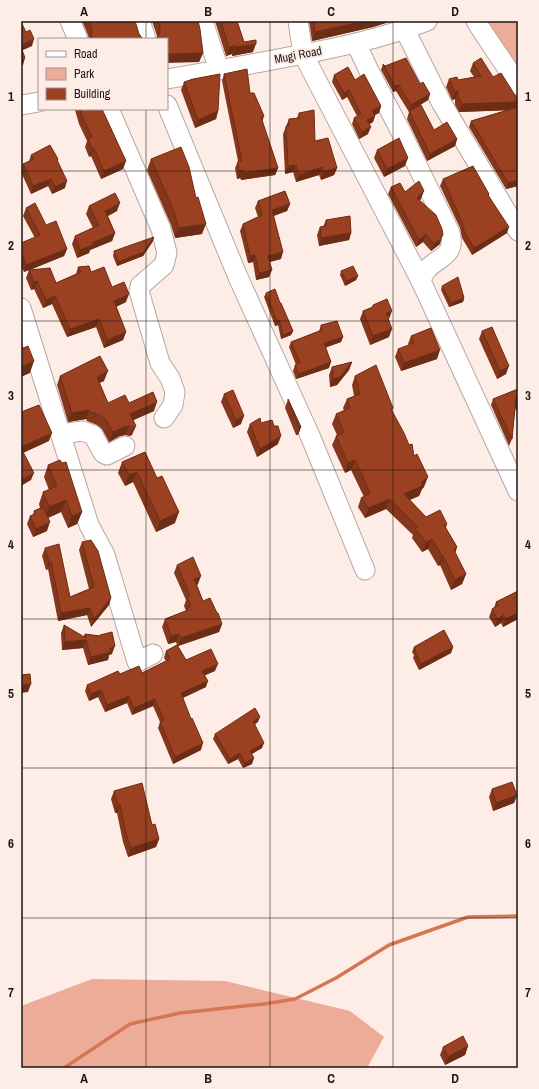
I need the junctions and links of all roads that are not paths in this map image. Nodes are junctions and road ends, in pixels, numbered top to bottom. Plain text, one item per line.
1 (70, 21) edge
2 (140, 21) edge
3 (203, 21) edge
4 (298, 21) edge
5 (427, 21) edge
6 (476, 21) edge
7 (405, 30) junction
8 (78, 38) edge
9 (146, 38) edge
10 (356, 43) junction
11 (303, 54) junction
12 (219, 70) junction
13 (168, 78) edge
14 (518, 85) edge
15 (38, 102) edge
16 (21, 105) edge
17 (168, 108) edge
18 (109, 110) edge
19 (518, 231) edge
20 (421, 281) junction
21 (21, 308) edge
22 (164, 418) dead end
23 (61, 434) junction
24 (125, 446) dead end
25 (518, 490) edge
26 (365, 570) dead end
27 (153, 654) dead end

1 - 8 street
2 - 9 street
3 - 12 street
4 - 11 street
5 - 7 street, Mugi Road
6 - 14 street
7 - 10 street, Mugi Road
7 - 19 street
10 - 11 street, Mugi Road
10 - 20 street
11 - 12 street, Mugi Road
11 - 20 street
12 - 13 street, Mugi Road
15 - 16 street
17 - 26 street
18 - 22 street
20 - 25 street
21 - 23 street
23 - 24 street
23 - 27 street

